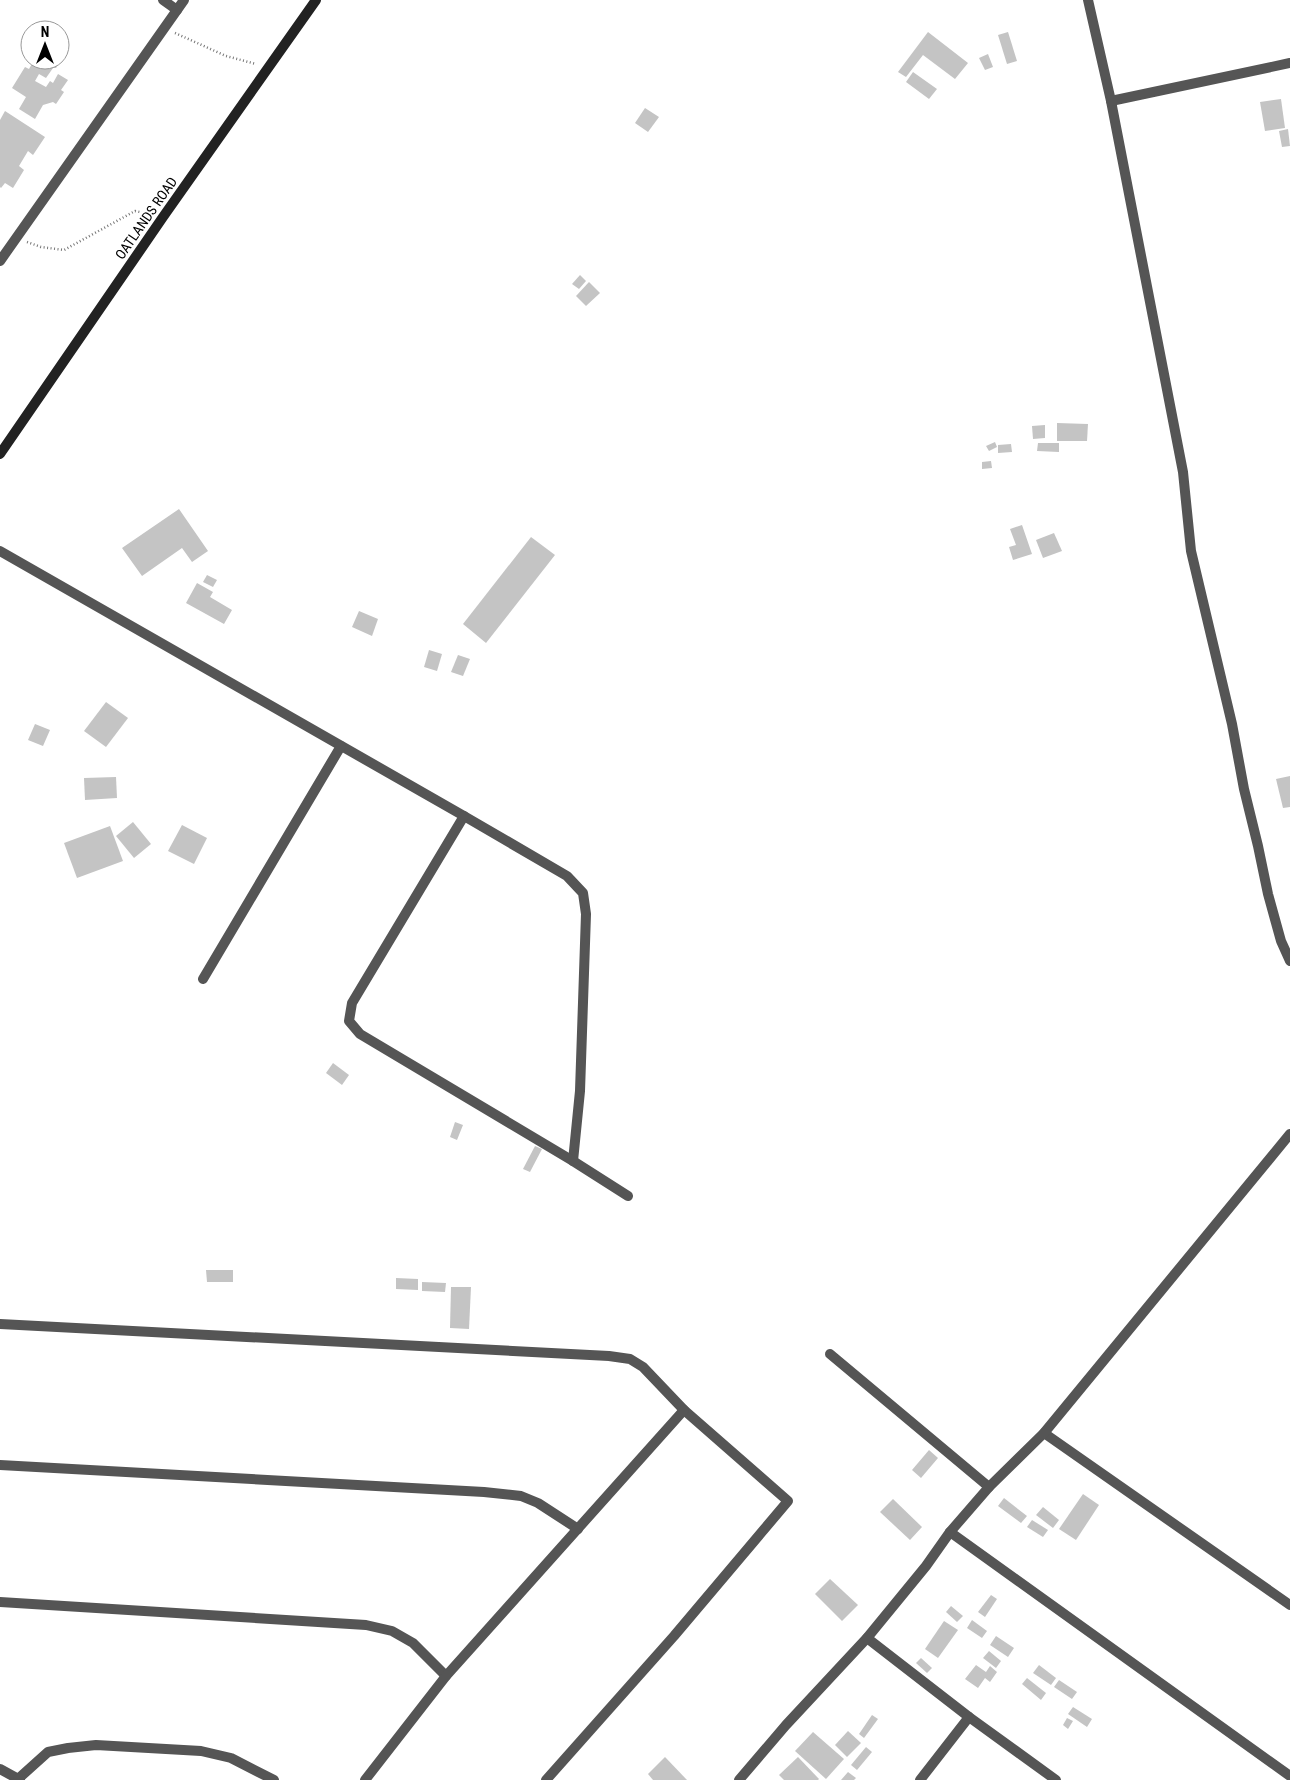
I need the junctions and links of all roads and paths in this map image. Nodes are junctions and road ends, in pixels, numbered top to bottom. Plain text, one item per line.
1 (163, 0) edge
2 (184, 0) edge
3 (316, 0) edge
4 (1088, 0) edge
5 (177, 10) junction
6 (164, 28) junction
7 (1290, 62) edge
8 (268, 67) junction
9 (1111, 101) junction
10 (163, 217) junction
11 (16, 238) junction
12 (0, 261) edge
13 (0, 454) edge
14 (0, 551) edge
15 (341, 746) junction
16 (464, 816) junction
17 (1290, 961) edge
18 (203, 979) dead end
19 (1290, 1134) edge
20 (573, 1161) junction
21 (628, 1196) dead end
22 (0, 1324) edge
23 (830, 1354) dead end
24 (684, 1410) junction
25 (1044, 1433) junction
26 (0, 1465) edge
27 (989, 1487) junction
28 (578, 1529) junction
29 (950, 1532) junction
30 (0, 1602) edge
31 (1290, 1605) edge
32 (867, 1638) junction
33 (446, 1676) junction
34 (969, 1717) junction
35 (0, 1769) edge
36 (1290, 1776) edge
37 (19, 1780) edge
38 (274, 1780) edge
39 (365, 1780) edge
40 (546, 1780) edge
41 (739, 1780) edge
42 (920, 1780) edge
43 (1056, 1780) edge

1 - 5 street
2 - 5 street
3 - 8 street, OATLANDS ROAD
4 - 9 street
5 - 6 street
6 - 8 path
6 - 11 street
7 - 9 street
8 - 10 street, OATLANDS ROAD
9 - 17 street
10 - 11 path
10 - 13 street, OATLANDS ROAD
11 - 12 street
14 - 15 street
15 - 16 street
15 - 18 street
16 - 20 street
16 - 20 street
19 - 25 street
20 - 21 street
22 - 24 street
23 - 27 street
24 - 28 street
24 - 40 street
25 - 27 street
25 - 31 street
26 - 28 street
27 - 29 street
28 - 33 street
29 - 32 street
29 - 36 street
30 - 33 street
32 - 34 street
32 - 41 street
33 - 39 street
34 - 42 street
34 - 43 street
35 - 37 street
37 - 38 street

